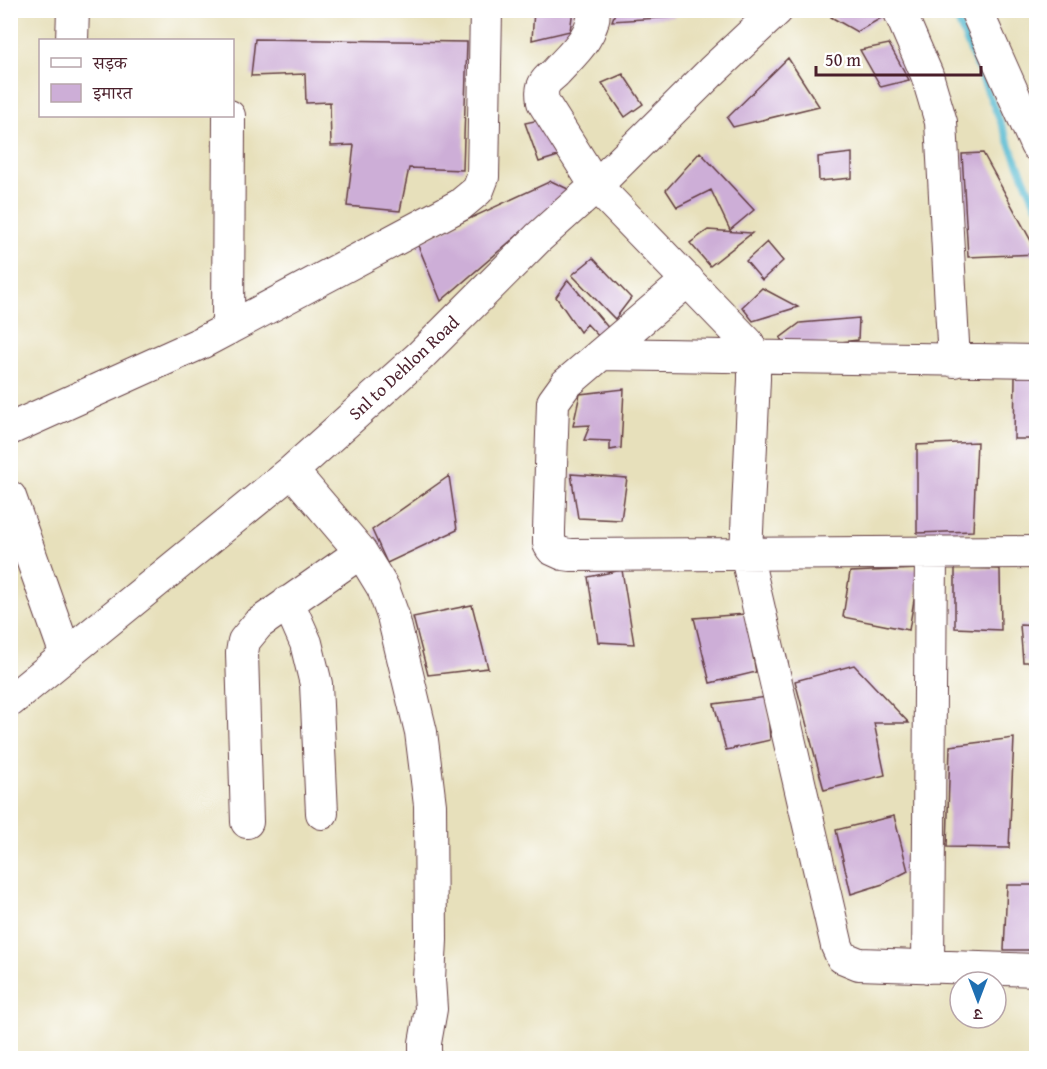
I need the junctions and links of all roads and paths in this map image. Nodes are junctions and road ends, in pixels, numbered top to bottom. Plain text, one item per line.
1 (73, 10) edge
2 (486, 10) edge
3 (594, 10) edge
4 (777, 10) edge
5 (899, 10) edge
6 (976, 10) edge
7 (72, 39) edge
8 (229, 117) edge
9 (1036, 146) edge
10 (596, 186) junction
11 (688, 280) junction
12 (228, 329) junction
13 (601, 354) junction
14 (754, 357) junction
15 (954, 361) junction
16 (1035, 361) dead end
17 (10, 429) edge
18 (292, 471) junction
19 (10, 496) edge
20 (361, 552) junction
21 (1036, 552) edge
22 (746, 553) junction
23 (930, 553) junction
24 (288, 602) junction
25 (66, 655) junction
26 (10, 701) edge
27 (322, 813) dead end
28 (248, 822) dead end
29 (928, 967) junction
30 (1036, 970) edge
31 (425, 1059) edge

1 - 7 street
2 - 12 street
3 - 10 street
4 - 10 street, Snl to Dehlon Road
5 - 15 street
6 - 9 street
8 - 12 street
10 - 11 street
10 - 18 street, Snl to Dehlon Road
11 - 13 street
11 - 14 street
12 - 17 street
13 - 14 street
13 - 22 street
14 - 15 street
14 - 22 street
15 - 16 street
18 - 20 street
18 - 25 street, Snl to Dehlon Road
19 - 25 street
20 - 24 street
20 - 31 street
21 - 23 street
22 - 23 street
22 - 29 street
23 - 29 street
24 - 27 street
24 - 28 street
25 - 26 street, Snl to Dehlon Road
29 - 30 street

